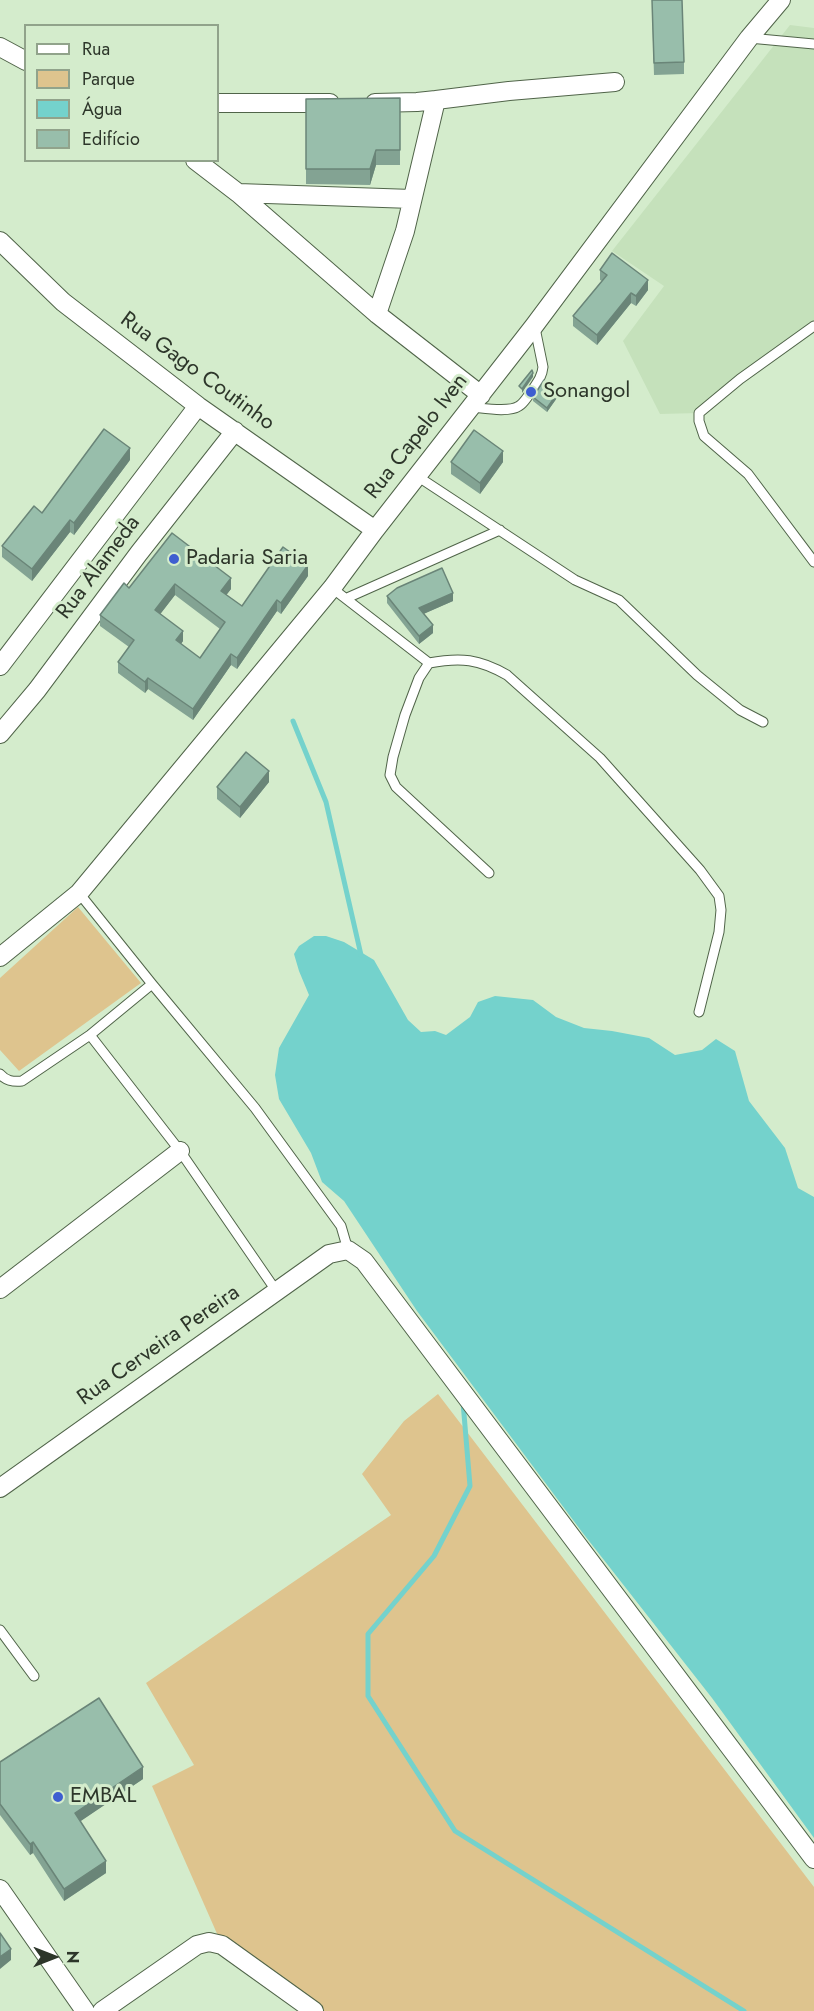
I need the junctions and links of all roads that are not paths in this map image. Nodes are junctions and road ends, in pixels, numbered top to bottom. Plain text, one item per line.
1 (781, 0) edge
2 (749, 38) junction
3 (814, 44) edge
4 (0, 46) edge
5 (24, 60) edge
6 (615, 82) dead end
7 (436, 100) junction
8 (219, 104) edge
9 (198, 162) edge
10 (238, 194) junction
11 (412, 199) junction
12 (0, 241) edge
13 (376, 314) junction
14 (534, 326) junction
15 (814, 326) edge
16 (476, 401) junction
17 (198, 406) junction
18 (235, 431) junction
19 (417, 476) junction
20 (375, 530) junction
21 (500, 530) junction
22 (814, 561) edge
23 (339, 593) junction
24 (429, 663) junction
25 (0, 666) edge
26 (764, 722) dead end
27 (0, 734) edge
28 (489, 873) dead end
29 (79, 893) junction
30 (0, 957) edge
31 (152, 984) junction
32 (699, 1012) dead end
33 (90, 1035) junction
34 (0, 1074) edge
35 (180, 1151) junction
36 (348, 1250) junction
37 (0, 1289) edge
38 (277, 1292) junction
39 (0, 1488) edge
40 (0, 1630) edge
41 (34, 1676) dead end
42 (814, 1859) edge
43 (0, 1889) edge
44 (85, 2011) edge
45 (102, 2011) edge
46 (314, 2011) edge

1 - 2 street, Rua Capelo Iven
2 - 3 lane
2 - 14 street, Rua Capelo Iven
4 - 5 street
6 - 7 street
7 - 8 street
7 - 11 street
9 - 10 street
10 - 11 street
10 - 13 street
11 - 13 street
12 - 17 street, Rua Gago Coutinho
13 - 16 street
14 - 16 street, Rua Capelo Iven
14 - 16 lane
15 - 22 lane
16 - 19 street, Rua Capelo Iven
17 - 18 street, Rua Gago Coutinho
17 - 25 street
18 - 20 street, Rua Gago Coutinho
18 - 27 street, Rua Alameda
19 - 20 street, Rua Capelo Iven
19 - 21 lane
20 - 23 street, Rua Capelo Iven
21 - 23 lane
21 - 26 lane
23 - 24 lane
23 - 29 street, Rua Capelo Iven
24 - 28 lane
24 - 32 lane
29 - 30 street, Rua Capelo Iven
29 - 31 lane
31 - 33 lane
31 - 36 lane
33 - 34 lane
33 - 35 lane
35 - 37 street
35 - 38 lane
36 - 38 street, Rua Cerveira Pereira
36 - 42 street
38 - 39 street, Rua Cerveira Pereira
40 - 41 lane
43 - 44 street
45 - 46 street

